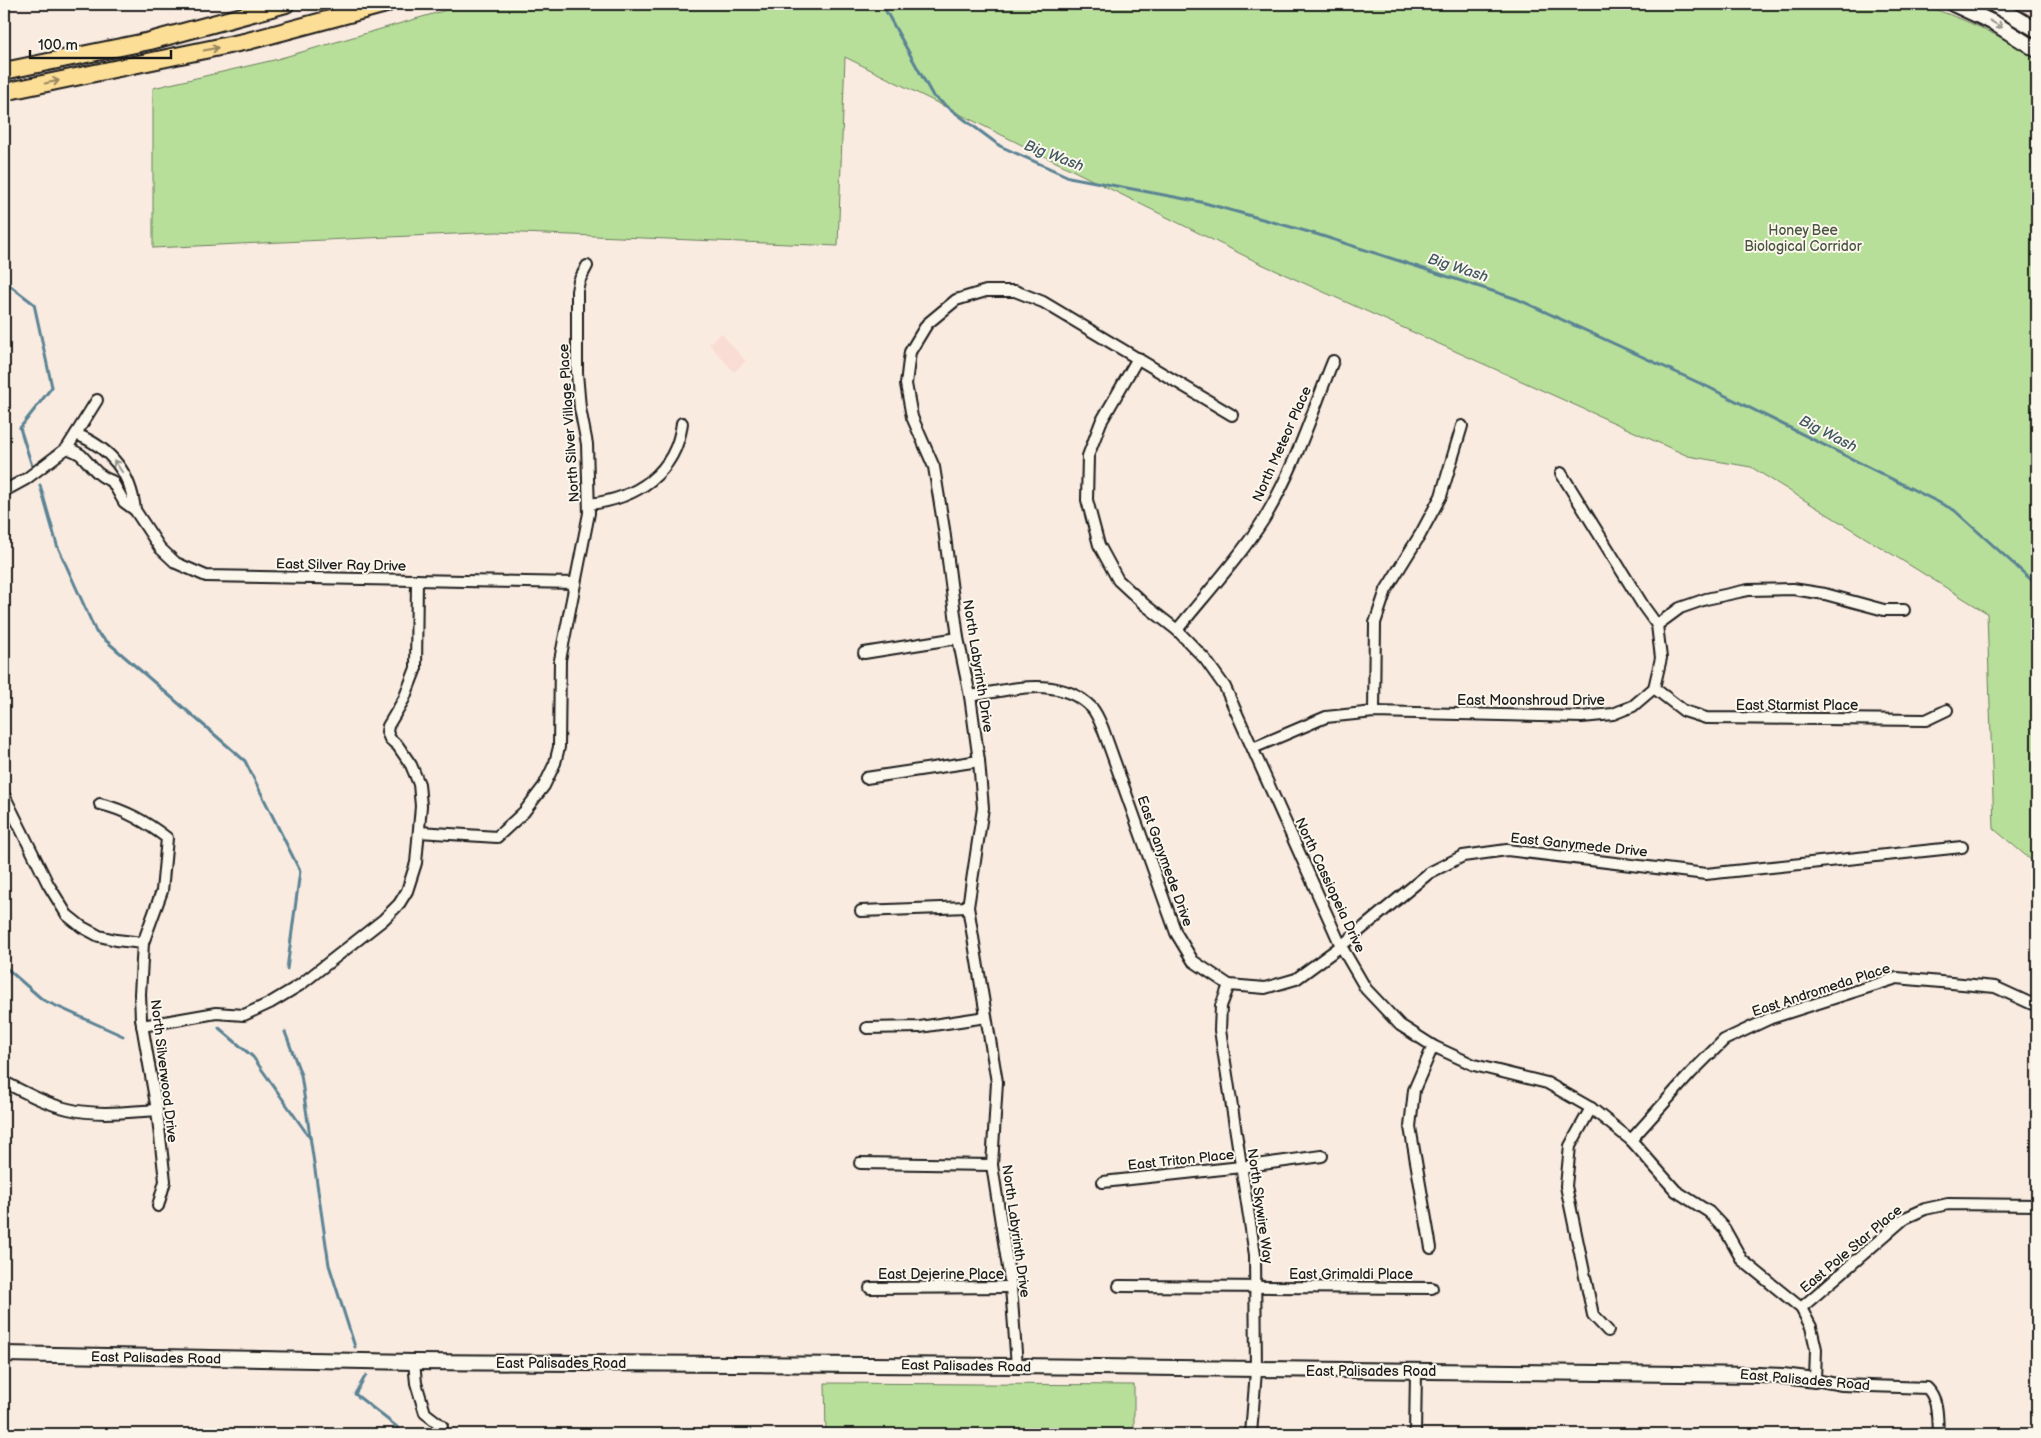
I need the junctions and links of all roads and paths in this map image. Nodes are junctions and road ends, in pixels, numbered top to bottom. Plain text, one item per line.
1 (286, 4) edge
2 (386, 4) edge
3 (1953, 4) edge
4 (1993, 4) edge
5 (2037, 30) edge
6 (2037, 50) edge
7 (4, 71) edge
8 (4, 92) edge
9 (587, 266) dead end
10 (1138, 358) junction
11 (1333, 361) dead end
12 (98, 400) dead end
13 (1232, 415) dead end
14 (682, 423) dead end
15 (1462, 426) dead end
16 (76, 434) junction
17 (66, 448) junction
18 (1561, 473) dead end
19 (4, 490) edge
20 (589, 504) junction
21 (135, 510) junction
22 (417, 580) junction
23 (575, 583) junction
24 (1904, 610) dead end
25 (1657, 625) junction
26 (1177, 630) junction
27 (958, 638) junction
28 (864, 653) dead end
29 (1654, 688) junction
30 (970, 696) junction
31 (1947, 710) dead end
32 (1374, 712) junction
33 (1253, 748) junction
34 (979, 761) junction
35 (866, 778) dead end
36 (4, 795) edge
37 (100, 804) dead end
38 (419, 832) junction
39 (1962, 847) dead end
40 (968, 907) junction
41 (861, 911) dead end
42 (143, 943) junction
43 (1341, 946) junction
44 (1229, 984) junction
45 (2032, 1004) dead end
46 (986, 1016) junction
47 (142, 1026) junction
48 (867, 1028) dead end
49 (1432, 1046) junction
50 (4, 1082) edge
51 (1591, 1108) junction
52 (157, 1110) junction
53 (1631, 1140) junction
54 (1322, 1156) dead end
55 (860, 1163) dead end
56 (992, 1165) junction
57 (1241, 1167) junction
58 (1103, 1182) dead end
59 (2037, 1205) edge
60 (158, 1206) dead end
61 (1431, 1248) dead end
62 (1119, 1286) dead end
63 (1011, 1287) junction
64 (1255, 1287) junction
65 (870, 1288) dead end
66 (1432, 1288) dead end
67 (1801, 1308) junction
68 (1608, 1331) dead end
69 (4, 1354) edge
70 (414, 1362) junction
71 (1017, 1366) junction
72 (1256, 1370) junction
73 (1416, 1371) junction
74 (1815, 1380) junction
75 (442, 1426) dead end
76 (1251, 1434) edge
77 (1415, 1434) edge
78 (1938, 1434) edge

1 - 7 main road
8 -> 2 main road
3 -> 6 street
4 - 5 street
9 - 20 street, North Silver Village Place
10 - 13 street, North Labyrinth Drive
10 - 26 street, North Cassiopeia Drive
10 - 27 street, North Labyrinth Drive
11 - 26 street, North Meteor Place
12 - 16 street
14 - 20 street
15 - 32 street
16 - 17 street
21 -> 16 street, East Silver Ray Drive
17 - 19 street
17 - 21 street, East Silver Ray Drive
18 - 25 street
20 - 23 street, North Silver Village Place
21 - 22 street, East Silver Ray Drive
22 - 23 street, East Silver Ray Drive
22 - 38 street
23 - 38 street, North Silver Village Place
24 - 25 street
25 - 29 street
26 - 33 street, North Cassiopeia Drive
27 - 28 street
27 - 30 street, North Labyrinth Drive
29 - 31 street, East Starmist Place
29 - 32 street, East Moonshroud Drive
30 - 34 street, North Labyrinth Drive
30 - 44 street, East Ganymede Drive
32 - 33 street, East Moonshroud Drive
33 - 43 street, North Cassiopeia Drive
34 - 35 street
34 - 40 street, North Labyrinth Drive
36 - 42 street
37 - 42 street, North Silverwood Drive
38 - 47 street
39 - 43 street, East Ganymede Drive
40 - 41 street
40 - 46 street, North Labyrinth Drive
42 - 47 street, North Silverwood Drive
43 - 44 street, East Ganymede Drive
43 - 49 street, North Cassiopeia Drive
44 - 57 street, North Skywire Way
45 - 53 street, East Andromeda Place
46 - 48 street
46 - 56 street, North Labyrinth Drive
47 - 52 street, North Silverwood Drive
49 - 51 street, North Cassiopeia Drive
49 - 61 street
50 - 52 street
51 - 53 street, North Cassiopeia Drive
51 - 68 street
52 - 60 street, North Silverwood Drive
53 - 67 street, North Cassiopeia Drive
54 - 57 street, East Triton Place
55 - 56 street
56 - 63 street, North Labyrinth Drive
57 - 58 street, East Triton Place
57 - 64 street, North Skywire Way
59 - 67 street, East Pole Star Place
62 - 64 street, East Grimaldi Place
63 - 65 street, East Dejerine Place
63 - 71 street, North Labyrinth Drive
64 - 66 street, East Grimaldi Place
64 - 72 street, North Skywire Way
67 - 74 street, North Cassiopeia Drive
69 - 70 street, East Palisades Road
70 - 71 street, East Palisades Road
70 - 75 street
71 - 72 street, East Palisades Road
72 - 73 street, East Palisades Road
72 - 76 street, North Skywire Way
73 - 74 street, East Palisades Road
73 - 77 street
74 - 78 street, East Palisades Road

